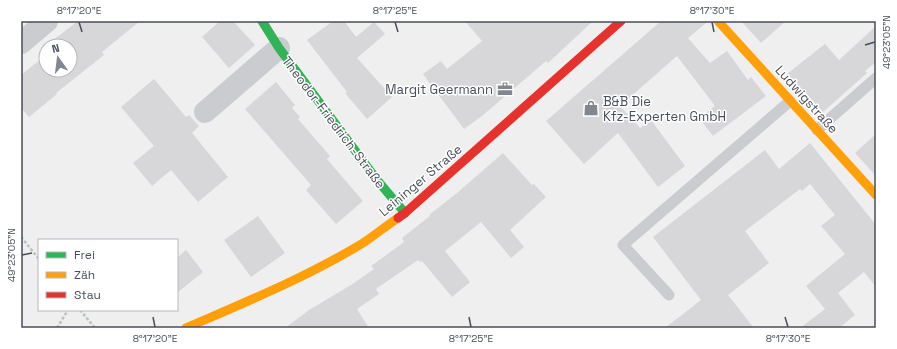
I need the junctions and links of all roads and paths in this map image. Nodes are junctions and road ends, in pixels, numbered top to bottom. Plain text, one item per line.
1 (47, 21) edge
2 (262, 21) edge
3 (621, 21) edge
4 (718, 21) edge
5 (21, 43) edge
6 (279, 48) junction
7 (876, 78) edge
8 (790, 101) junction
9 (205, 112) dead end
10 (817, 130) junction
11 (876, 195) edge
12 (405, 213) junction
13 (21, 237) edge
14 (38, 258) edge
15 (670, 295) dead end
16 (67, 311) edge
17 (81, 311) edge
18 (57, 328) edge
19 (95, 328) edge
20 (186, 328) edge

1 - 5 street
2 - 6 street, Theodor-Friedrich-Straße
3 - 12 street, Leininger Straße
4 - 8 street, Ludwigstraße
6 - 9 street, Theodor-Friedrich-Straße
6 - 12 street, Theodor-Friedrich-Straße
7 - 10 lane
8 - 10 street, Ludwigstraße
8 - 15 lane
10 - 11 street, Ludwigstraße
12 - 20 street, Leininger Straße
13 - 14 path
16 - 18 path
17 - 19 path

